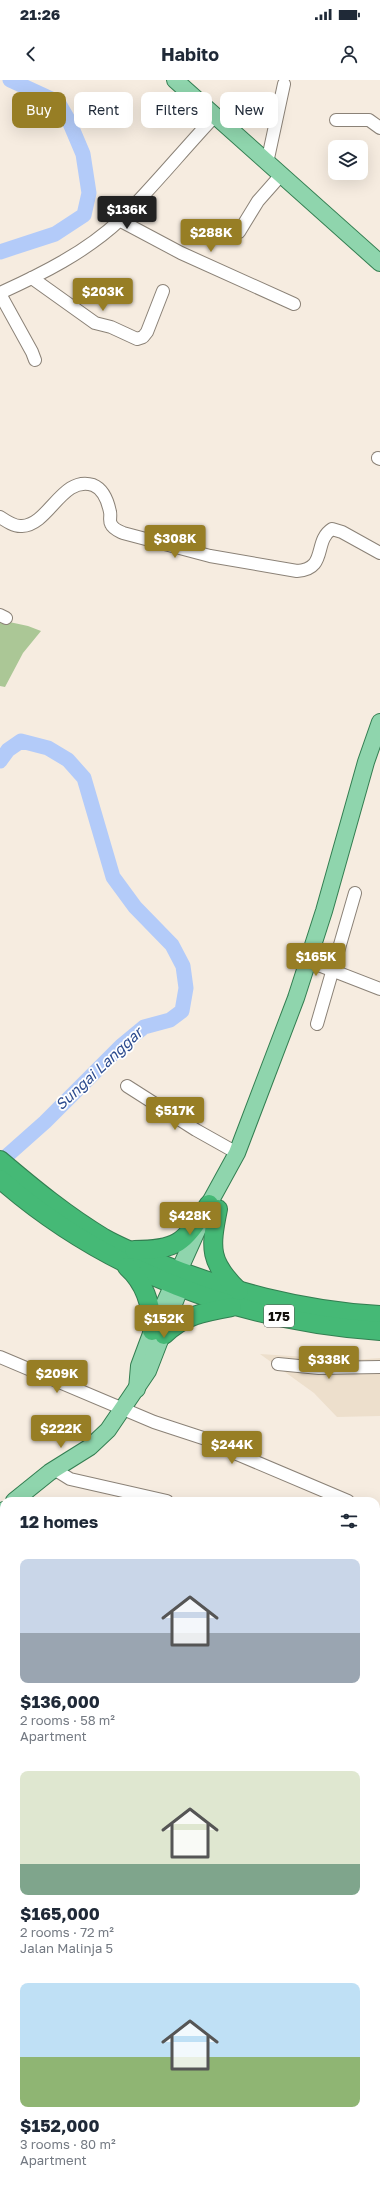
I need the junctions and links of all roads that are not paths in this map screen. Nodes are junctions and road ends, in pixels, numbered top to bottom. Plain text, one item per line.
1 (175, 80) edge
2 (284, 84) dead end
3 (215, 116) junction
4 (336, 120) dead end
5 (380, 128) edge
6 (267, 163) junction
7 (282, 175) junction
8 (119, 220) junction
9 (238, 232) dead end
10 (380, 263) edge
11 (32, 278) junction
12 (163, 291) dead end
13 (0, 294) edge
14 (294, 304) dead end
15 (35, 360) dead end
16 (0, 517) edge
17 (380, 553) edge
18 (380, 722) edge
19 (355, 893) dead end
20 (308, 961) junction
21 (333, 970) junction
22 (380, 989) edge
23 (317, 1024) dead end
24 (127, 1086) dead end
25 (237, 1153) junction
26 (0, 1160) edge
27 (12, 1183) edge
28 (214, 1207) junction
29 (125, 1256) junction
30 (179, 1279) junction
31 (236, 1299) junction
32 (380, 1315) edge
33 (380, 1331) edge
34 (158, 1333) junction
35 (0, 1357) edge
36 (278, 1364) dead end
37 (380, 1367) edge
38 (123, 1409) junction
39 (54, 1470) junction
40 (19, 1497) edge
41 (149, 1497) edge
42 (339, 1497) edge

1 - 3 main road
2 - 6 street
3 - 6 main road
3 - 8 street
4 - 5 street
6 - 7 main road
7 - 9 street
7 - 10 main road
8 - 11 street
8 - 14 street
11 - 12 street
11 - 13 street
13 - 15 street
16 - 17 street
18 - 20 main road
19 - 21 street
20 - 21 street
20 - 25 main road
21 - 22 street
21 - 23 street
24 - 25 street
25 - 28 main road
26 - 27 highway, 175
27 - 29 highway, 175
28 - 29 highway
28 - 30 main road
28 - 31 highway
29 - 30 highway, 175
29 - 34 highway
30 - 31 highway, 175
30 - 34 main road
31 - 32 highway, 175
31 - 33 highway, 175
31 - 34 highway
34 - 38 main road
35 - 38 street
36 - 37 street
38 - 39 main road
38 - 42 street
39 - 40 main road
39 - 41 street

